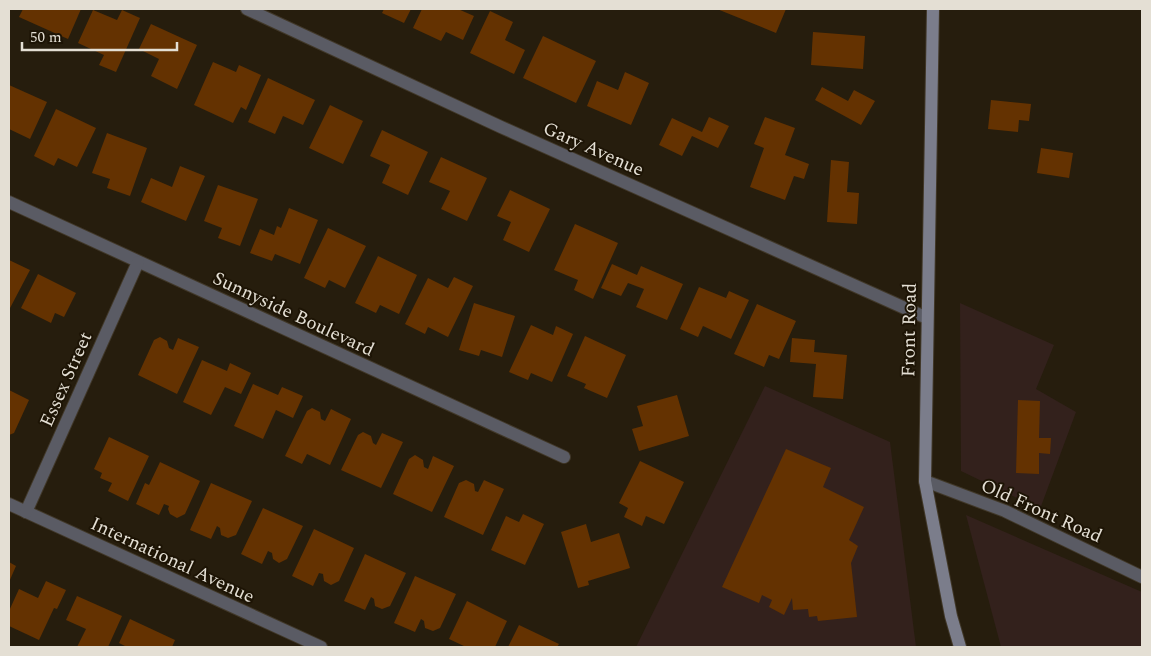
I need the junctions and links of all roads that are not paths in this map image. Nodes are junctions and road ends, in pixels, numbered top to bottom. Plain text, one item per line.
1 (247, 9) edge
2 (934, 9) edge
3 (9, 202) edge
4 (138, 262) junction
5 (927, 318) junction
6 (564, 457) dead end
7 (925, 482) junction
8 (9, 504) edge
9 (26, 512) junction
10 (1142, 577) edge
11 (321, 647) edge
12 (960, 647) edge

1 - 5 street, Gary Avenue
2 - 5 main road, Front Road
3 - 4 street, Sunnyside Boulevard
4 - 6 street, Sunnyside Boulevard
4 - 9 street, Essex Street
5 - 7 main road, Front Road
7 - 10 street, Old Front Road
7 - 12 main road, Front Road
8 - 9 street, International Avenue
9 - 11 street, International Avenue

